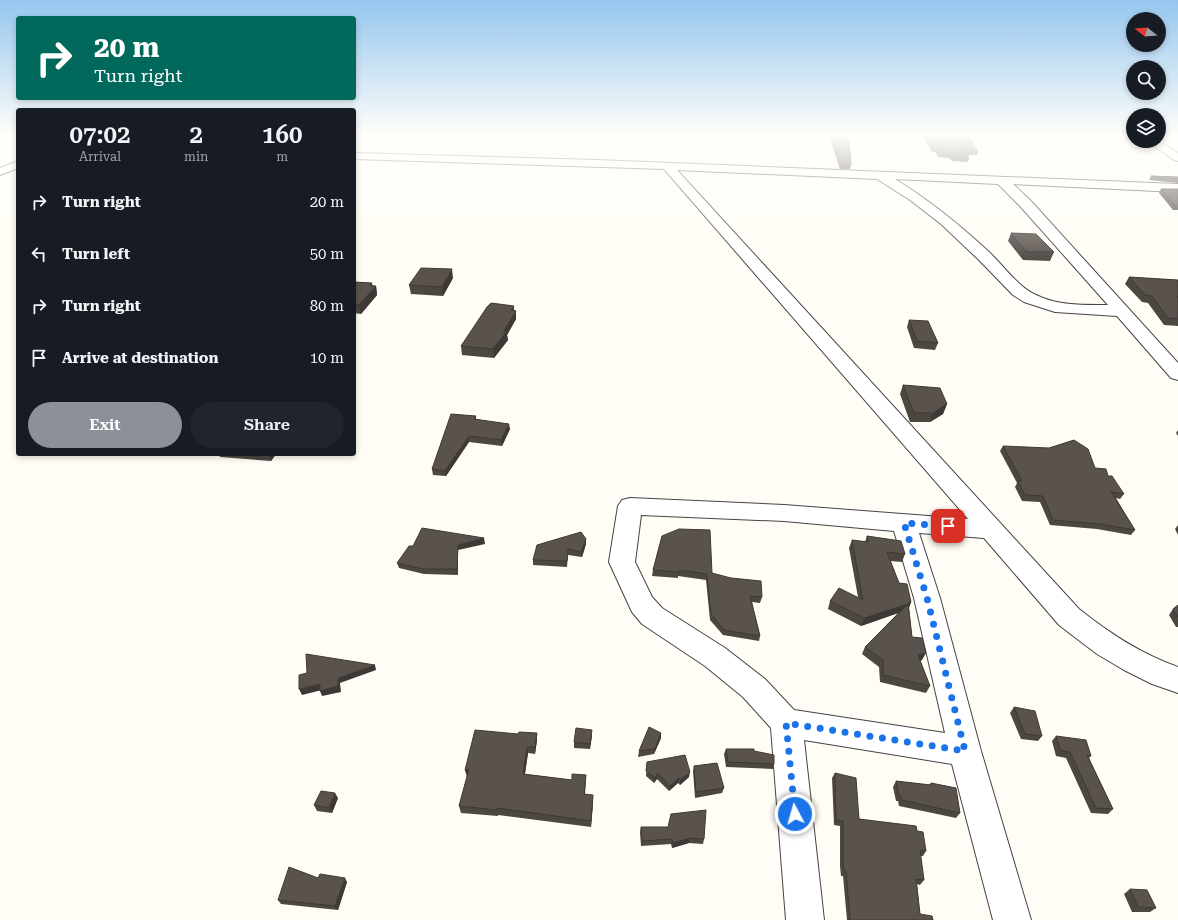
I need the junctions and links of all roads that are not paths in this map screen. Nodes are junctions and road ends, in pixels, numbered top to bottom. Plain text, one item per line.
1 (679, 179) edge
2 (886, 179) edge
3 (960, 179) edge
4 (1002, 181) junction
5 (1178, 188) edge
6 (1121, 310) junction
7 (1178, 374) edge
8 (904, 523) junction
9 (991, 530) junction
10 (1178, 680) edge
11 (786, 723) junction
12 (965, 751) junction
13 (806, 920) edge
14 (1012, 920) edge

1 - 9 street
2 - 6 street
3 - 4 street
4 - 5 street
4 - 6 street
6 - 7 street
8 - 9 street
8 - 11 street
8 - 12 street
9 - 10 street
11 - 12 street
11 - 13 street
12 - 14 street

